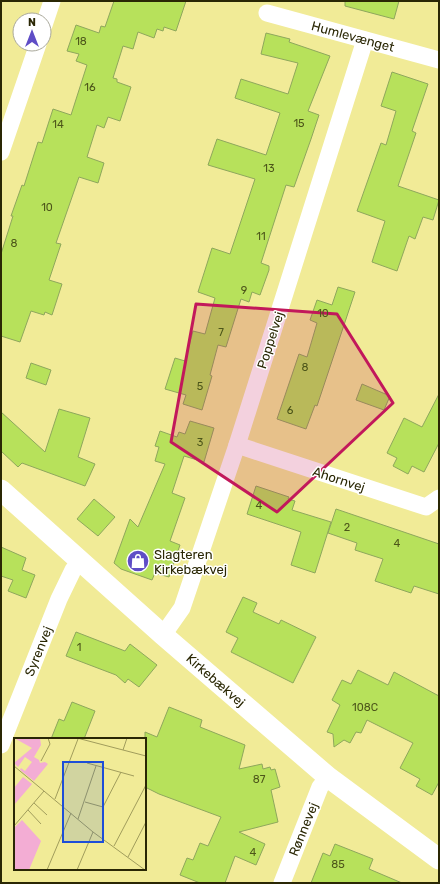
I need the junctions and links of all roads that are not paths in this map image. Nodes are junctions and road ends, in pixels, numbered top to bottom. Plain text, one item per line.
1 (52, 1) edge
2 (48, 12) edge
3 (267, 13) dead end
4 (365, 40) junction
5 (35, 52) edge
6 (439, 60) edge
7 (1, 152) edge
8 (237, 445) junction
9 (1, 490) edge
10 (439, 498) edge
11 (81, 561) junction
12 (163, 635) junction
13 (1, 744) edge
14 (328, 777) junction
15 (439, 859) edge
16 (282, 883) edge

1 - 2 street
3 - 4 street, Humlevænget
4 - 6 street, Humlevænget
4 - 8 street, Poppelvej
5 - 7 street
8 - 10 street, Ahornvej
8 - 12 street, Poppelvej
9 - 11 street, Kirkebækvej
11 - 12 street, Kirkebækvej
11 - 13 street, Syrenvej
12 - 14 street, Kirkebækvej
14 - 15 street, Kirkebækvej
14 - 16 street, Rønnevej

